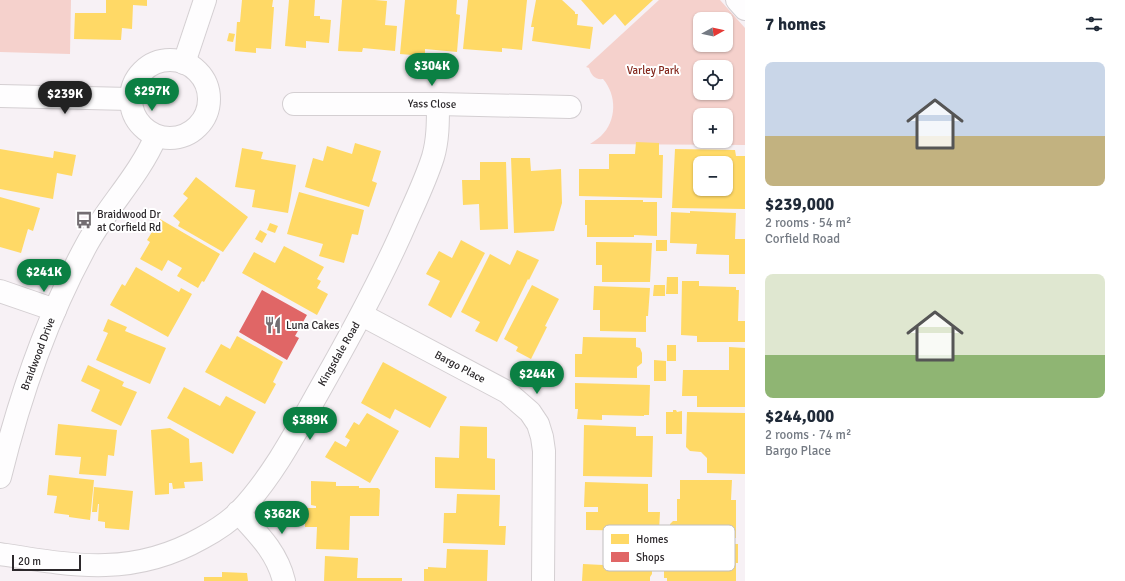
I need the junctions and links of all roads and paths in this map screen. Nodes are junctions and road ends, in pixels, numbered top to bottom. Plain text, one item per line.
1 (205, 0) edge
2 (737, 0) edge
3 (745, 9) edge
4 (184, 63) junction
5 (0, 96) edge
6 (130, 99) junction
7 (294, 104) dead end
8 (438, 104) junction
9 (570, 107) dead end
10 (156, 136) junction
11 (0, 291) edge
12 (55, 310) junction
13 (362, 315) junction
14 (0, 477) edge
15 (238, 512) junction
16 (0, 554) edge
17 (284, 581) edge
18 (543, 581) edge

1 - 4 street
2 - 3 street
4 - 6 street
4 - 10 street
5 - 6 street
6 - 10 street
7 - 8 street, Yass Close
8 - 9 street, Yass Close
8 - 13 street, Kingsdale Road
10 - 12 street, Braidwood Drive
11 - 12 street
12 - 14 street, Braidwood Drive
13 - 15 street, Kingsdale Road
13 - 18 street, Bargo Place
15 - 16 street, Kingsdale Road
15 - 17 street

